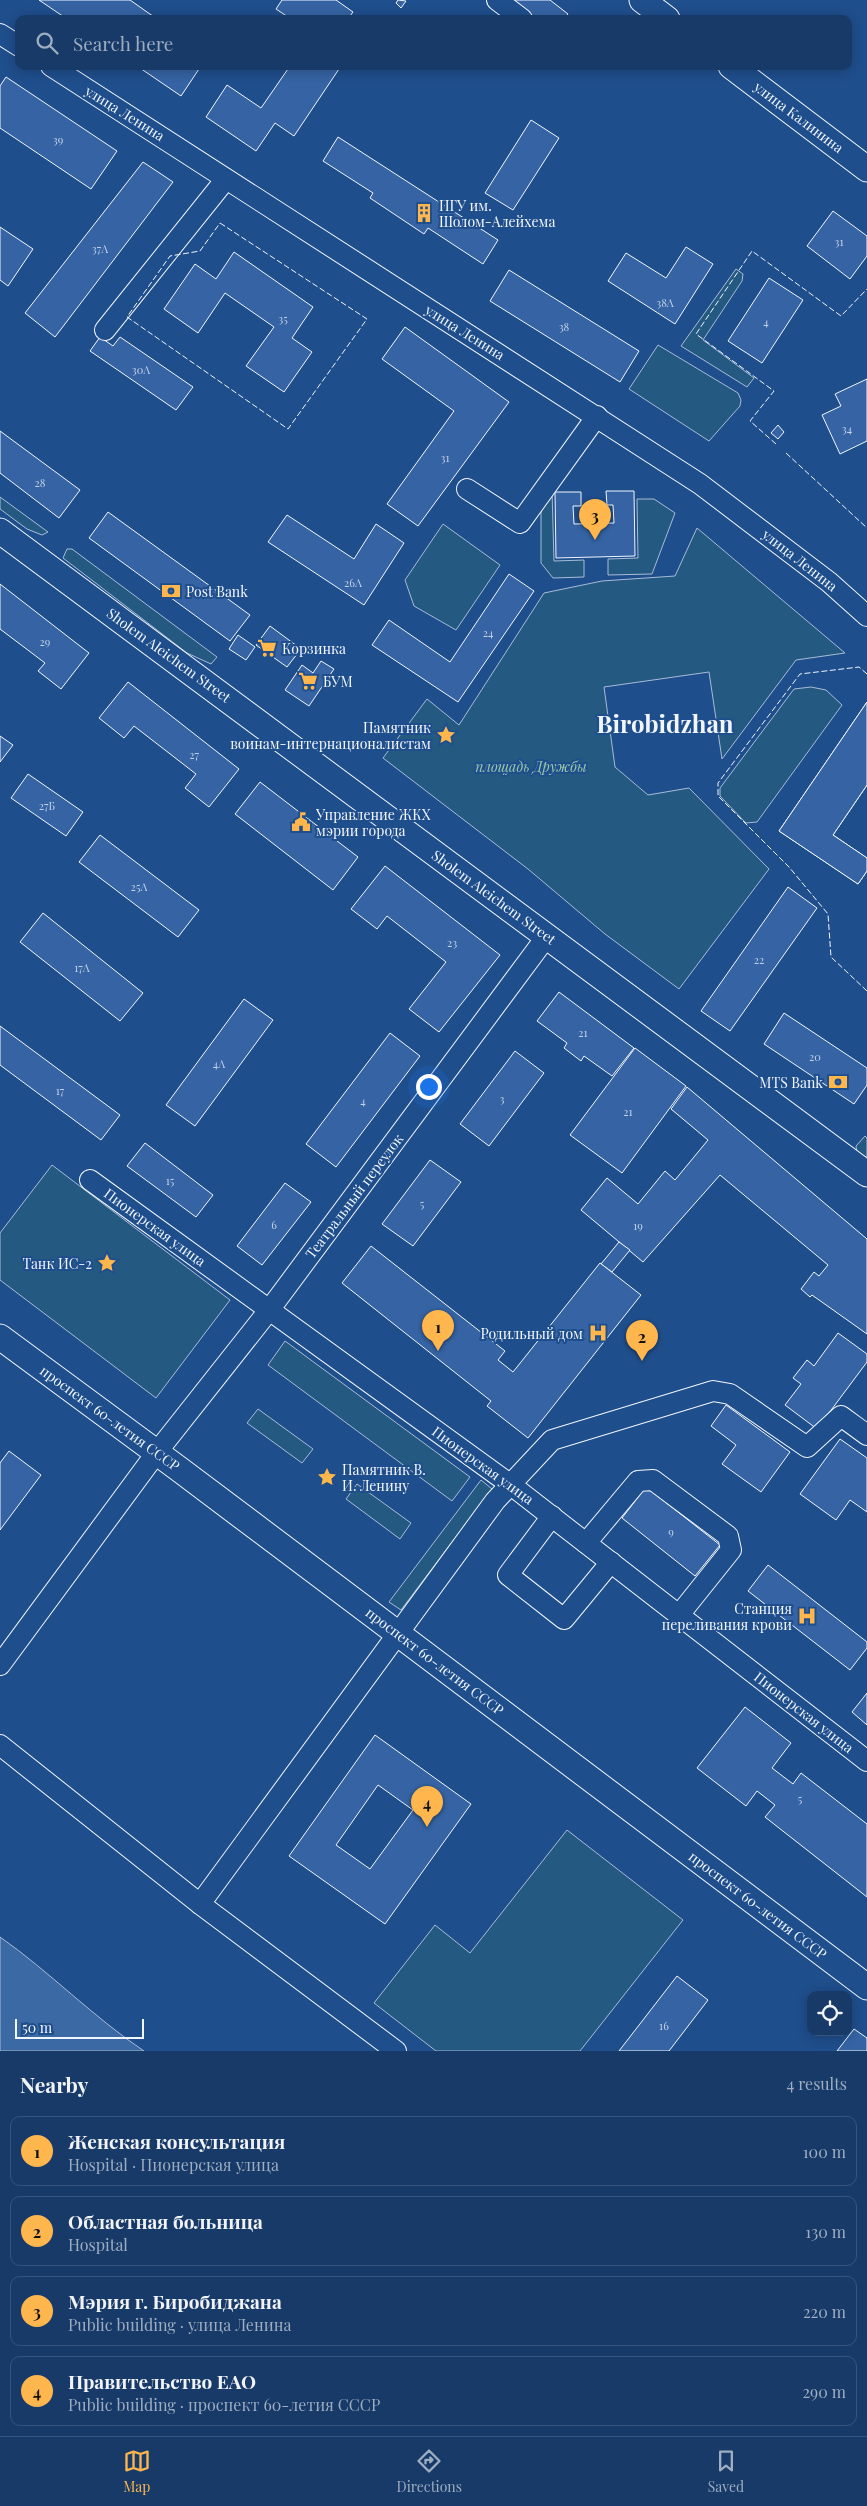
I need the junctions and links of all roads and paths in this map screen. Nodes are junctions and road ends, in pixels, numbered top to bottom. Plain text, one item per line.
1 (497, 0) edge
2 (642, 0) edge
3 (517, 15) edge
4 (662, 15) edge
5 (0, 34) edge
6 (15, 43) edge
7 (57, 70) edge
8 (736, 70) edge
9 (867, 169) edge
10 (226, 179) junction
11 (105, 330) dead end
12 (597, 416) junction
13 (467, 489) dead end
14 (0, 531) edge
15 (867, 616) edge
16 (547, 936) junction
17 (867, 1174) edge
18 (90, 1180) dead end
19 (270, 1309) junction
20 (0, 1337) edge
21 (867, 1435) edge
22 (157, 1452) junction
23 (511, 1485) junction
24 (552, 1516) junction
25 (586, 1543) junction
26 (611, 1562) junction
27 (679, 1615) junction
28 (398, 1633) junction
29 (0, 1665) edge
30 (0, 1745) edge
31 (867, 1761) edge
32 (200, 1904) junction
33 (867, 1987) edge
34 (396, 2051) edge

1 - 3 street
2 - 4 main road
5 - 6 street
7 - 10 street, улица Ленина
8 - 9 main road, улица Калинина
10 - 11 street
10 - 12 street, улица Ленина
12 - 13 street
12 - 15 street, улица Ленина
14 - 16 main road, Sholem Aleichem Street
16 - 17 main road, Sholem Aleichem Street
16 - 19 street, Театральный переулок
18 - 19 street, Пионерская улица
19 - 22 street, Театральный переулок
19 - 23 street, Пионерская улица
20 - 22 main road, проспект 60-летия СССР
21 - 23 street
22 - 28 main road, проспект 60-летия СССР
22 - 29 street, Театральный переулок
23 - 24 street, Пионерская улица
23 - 28 street
24 - 25 street, Пионерская улица
24 - 26 street
25 - 26 street, Пионерская улица
25 - 27 street
26 - 27 street, Пионерская улица
27 - 31 street, Пионерская улица
28 - 32 street
28 - 33 main road, проспект 60-летия СССР
30 - 32 street
32 - 34 street

